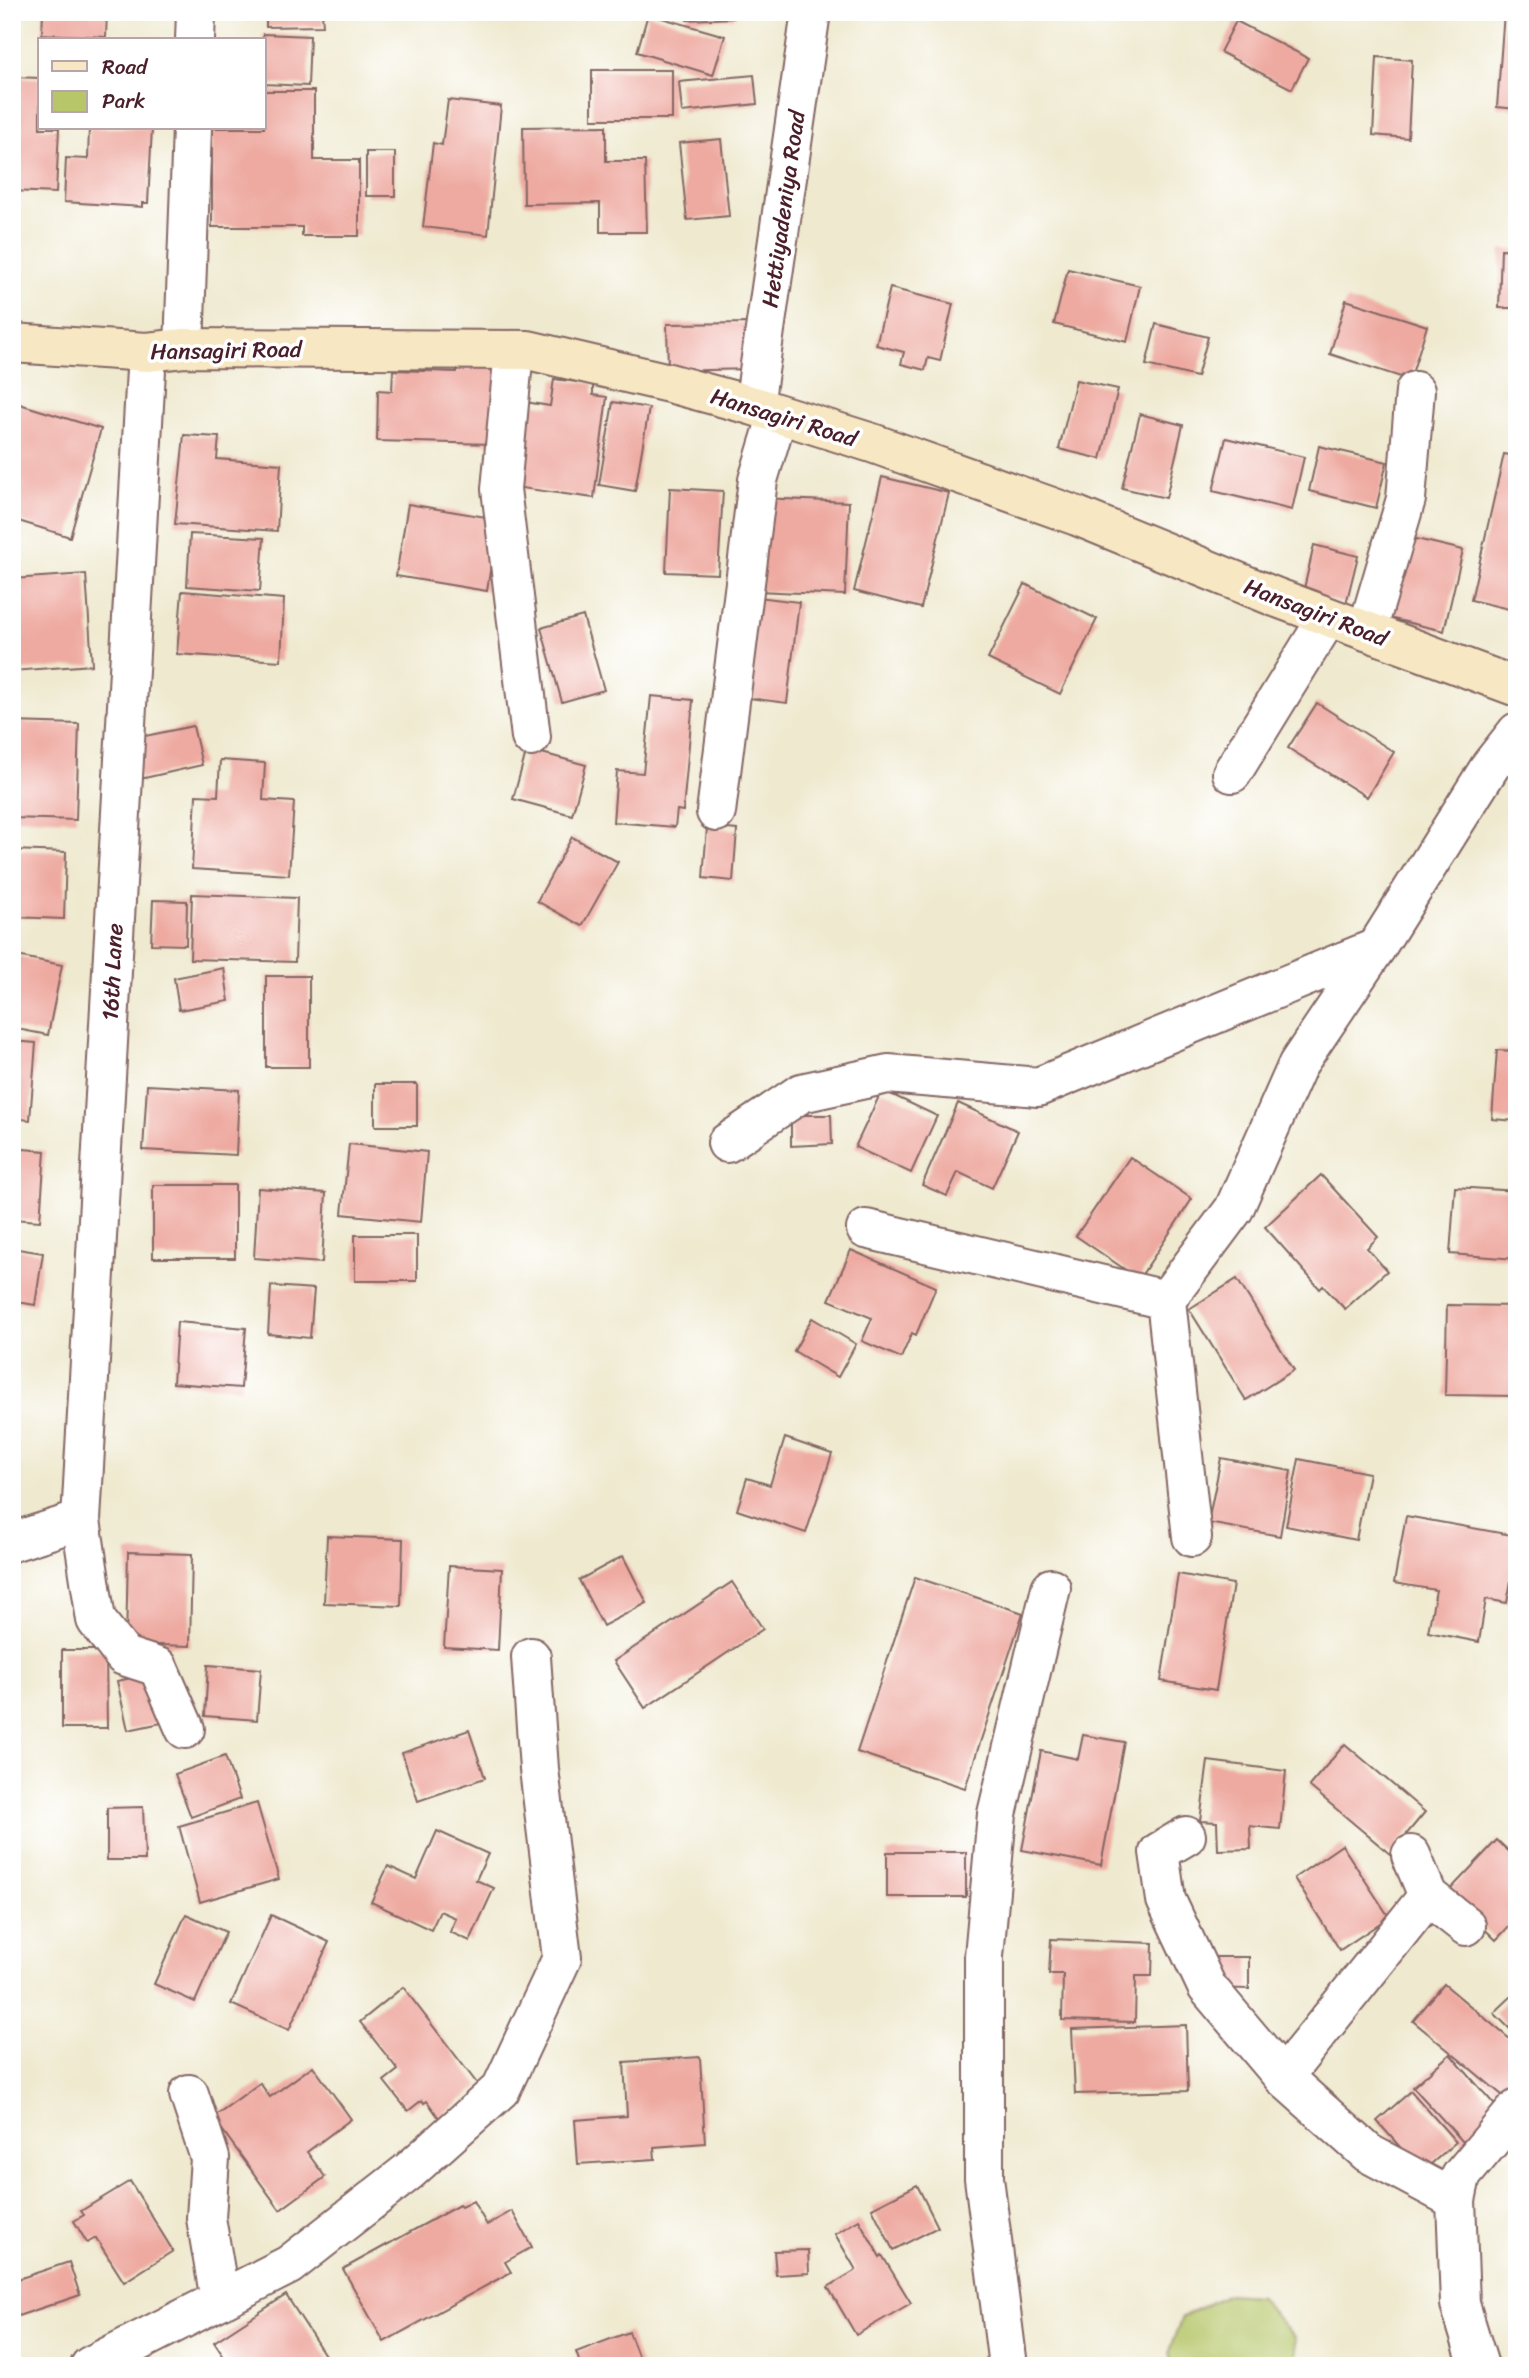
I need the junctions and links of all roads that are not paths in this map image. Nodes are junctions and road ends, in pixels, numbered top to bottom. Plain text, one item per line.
1 (196, 12) edge
2 (811, 12) edge
3 (195, 38) edge
4 (192, 130) edge
5 (12, 343) edge
6 (165, 350) junction
7 (514, 350) junction
8 (1415, 391) dead end
9 (766, 410) junction
10 (1328, 617) junction
11 (1367, 631) junction
12 (1517, 687) edge
13 (1517, 732) edge
14 (531, 737) dead end
15 (1232, 773) dead end
16 (716, 812) dead end
17 (1376, 948) junction
18 (727, 1143) dead end
19 (866, 1230) dead end
20 (1166, 1300) junction
21 (81, 1520) junction
22 (1192, 1537) dead end
23 (12, 1542) edge
24 (1051, 1588) dead end
25 (531, 1657) dead end
26 (185, 1729) dead end
27 (1186, 1836) dead end
28 (1411, 1855) dead end
29 (1428, 1896) junction
30 (1466, 1926) dead end
31 (1283, 2077) junction
32 (189, 2094) dead end
33 (1517, 2109) edge
34 (1456, 2200) junction
35 (220, 2300) junction
36 (90, 2366) edge
37 (1008, 2366) edge
38 (1479, 2366) edge

1 - 3 street
2 - 9 street, Hettiyadeniya Road
4 - 6 street, 16th Lane
5 - 6 street, Hansagiri Road
6 - 7 street, Hansagiri Road
6 - 21 street, 16th Lane
7 - 9 street, Hansagiri Road
7 - 14 street
8 - 11 street
9 - 10 street, Hansagiri Road
9 - 16 street, Hettiyadeniya Road
10 - 11 street, Hansagiri Road
10 - 15 street
11 - 12 street, Hansagiri Road
13 - 17 street
17 - 18 street
17 - 20 street
19 - 20 street
20 - 22 street
21 - 23 street
21 - 26 street, 16th Lane
24 - 37 street
25 - 35 street
27 - 31 street
28 - 29 street
29 - 30 street
29 - 31 street
31 - 34 street
32 - 35 street
33 - 34 street
34 - 38 street
35 - 36 street

